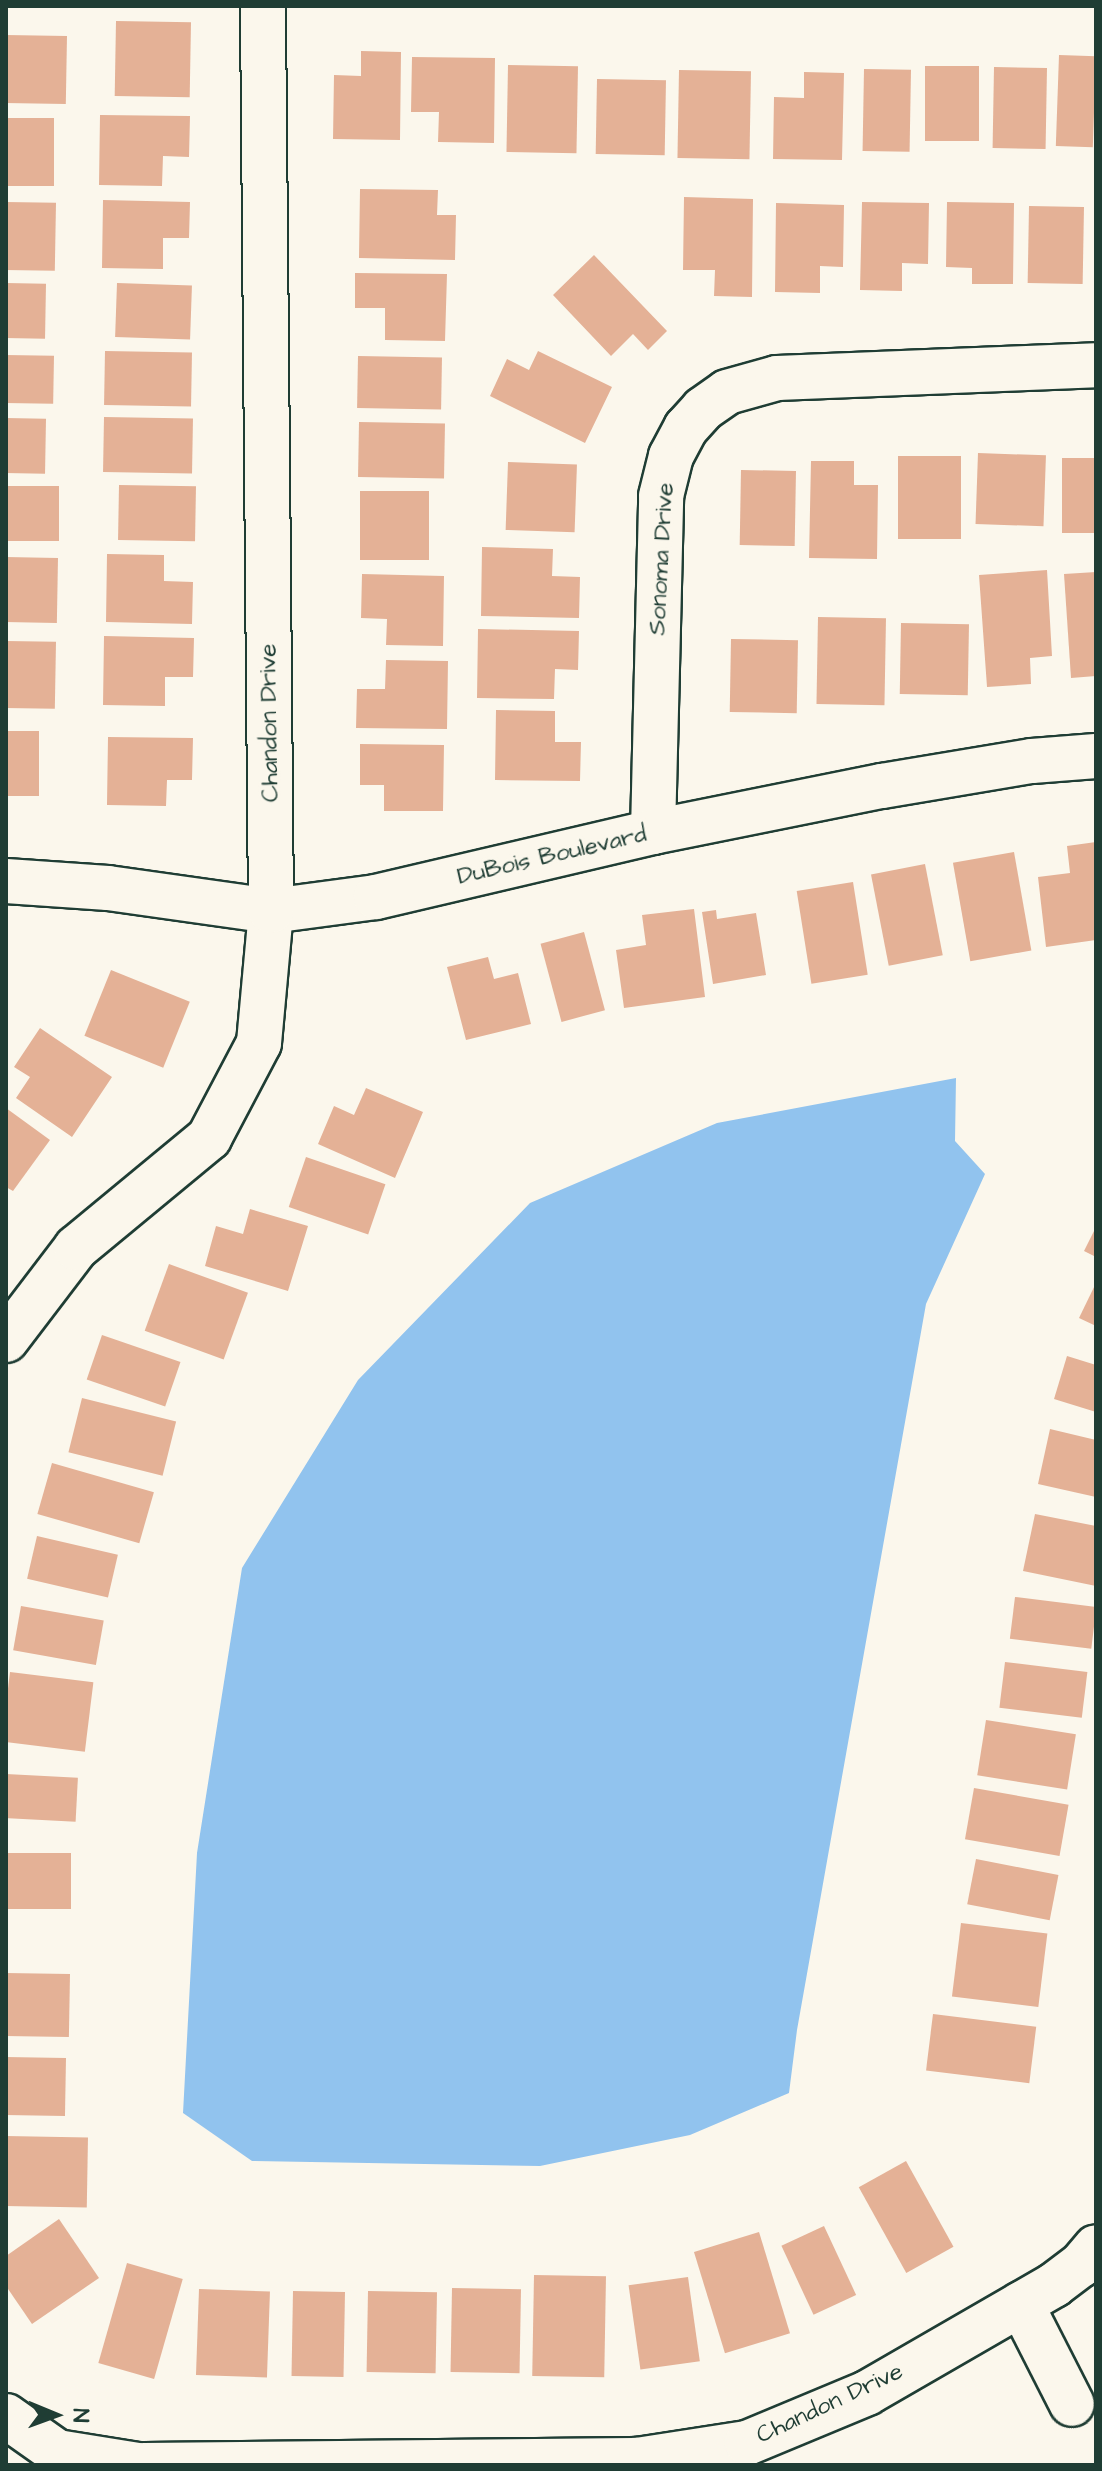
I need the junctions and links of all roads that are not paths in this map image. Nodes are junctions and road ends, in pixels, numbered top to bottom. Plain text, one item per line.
1 (263, 6) edge
2 (1096, 365) edge
3 (1096, 756) edge
4 (653, 832) junction
5 (6, 881) edge
6 (271, 911) junction
7 (6, 1338) edge
8 (1096, 2247) edge
9 (1021, 2304) junction
10 (1072, 2404) dead end
11 (6, 2416) edge
12 (138, 2465) edge
13 (144, 2465) edge

1 - 6 street, Chandon Drive
2 - 4 street, Sonoma Drive
3 - 4 street, DuBois Boulevard
4 - 6 street, DuBois Boulevard
5 - 6 street, DuBois Boulevard
6 - 7 street, Chandon Drive
8 - 9 street, Chandon Drive
9 - 10 street
9 - 13 street, Chandon Drive
11 - 12 street

